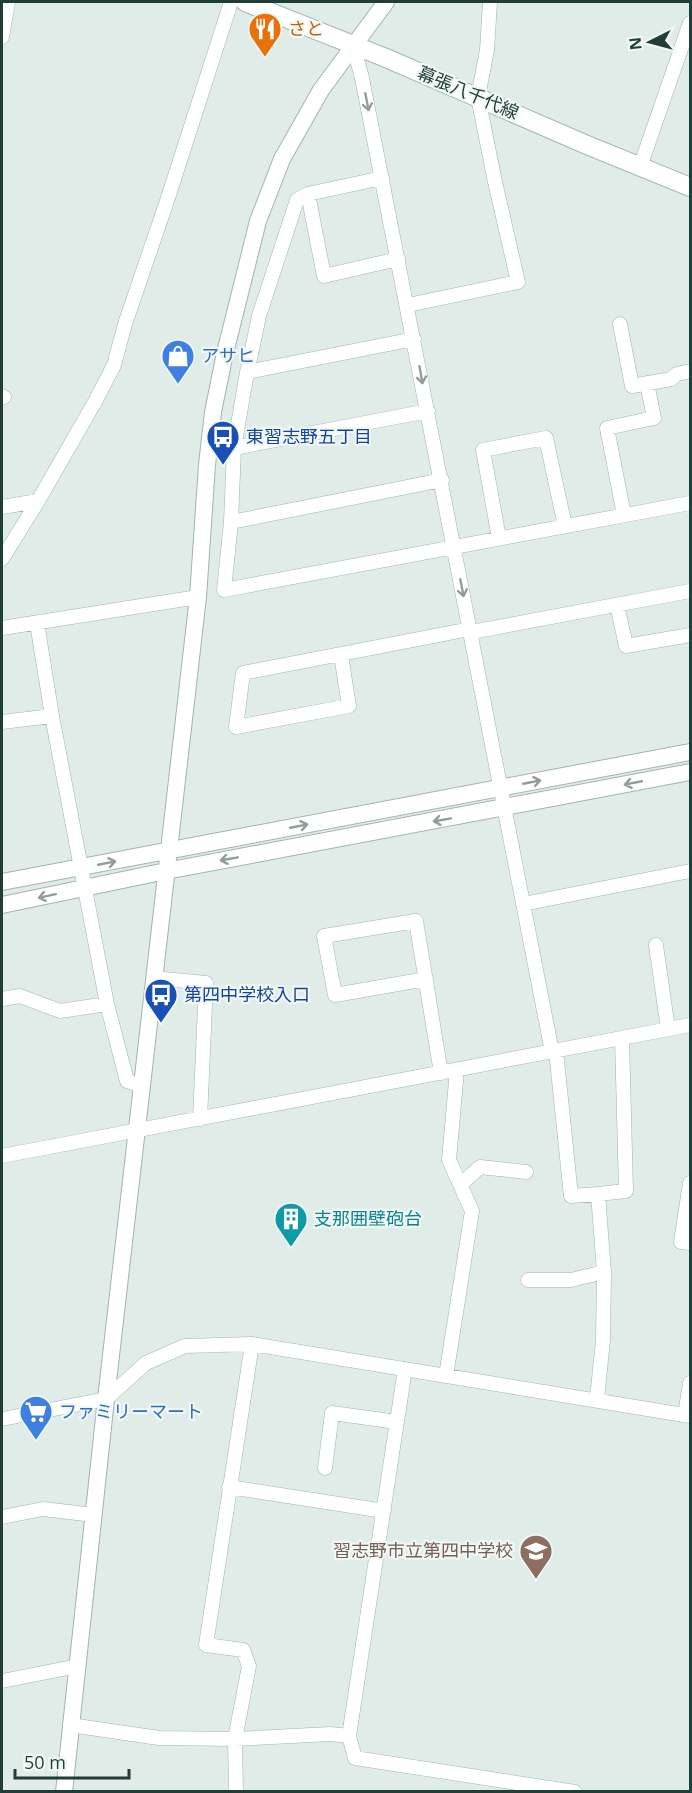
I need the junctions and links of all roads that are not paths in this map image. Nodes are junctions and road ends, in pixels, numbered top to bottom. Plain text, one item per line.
1 (8, 2) edge
2 (231, 2) edge
3 (245, 2) edge
4 (387, 2) edge
5 (490, 2) edge
6 (270, 6) edge
7 (690, 23) edge
8 (2, 37) edge
9 (353, 45) junction
10 (478, 97) junction
11 (640, 166) junction
12 (382, 178) junction
13 (690, 187) edge
14 (309, 194) junction
15 (398, 259) junction
16 (408, 305) junction
17 (620, 324) dead end
18 (414, 339) junction
19 (690, 371) edge
20 (247, 372) junction
21 (647, 383) junction
22 (428, 411) junction
23 (234, 448) junction
24 (442, 480) junction
25 (38, 501) junction
26 (690, 503) edge
27 (2, 507) edge
28 (624, 515) junction
29 (231, 522) junction
30 (565, 526) junction
31 (499, 538) junction
32 (454, 547) junction
33 (2, 559) edge
34 (690, 591) edge
35 (198, 597) junction
36 (617, 605) junction
37 (36, 623) junction
38 (2, 628) edge
39 (471, 631) junction
40 (690, 635) edge
41 (341, 655) junction
42 (52, 716) junction
43 (2, 722) edge
44 (690, 752) edge
45 (690, 772) edge
46 (500, 788) junction
47 (504, 808) junction
48 (169, 851) junction
49 (81, 868) junction
50 (166, 871) junction
51 (690, 871) edge
52 (2, 882) edge
53 (85, 888) junction
54 (524, 904) junction
55 (2, 905) edge
56 (656, 945) dead end
57 (154, 978) junction
58 (426, 979) junction
59 (2, 999) edge
60 (107, 1004) junction
61 (690, 1025) edge
62 (669, 1029) junction
63 (622, 1038) junction
64 (554, 1051) junction
65 (457, 1070) junction
66 (441, 1073) junction
67 (141, 1086) junction
68 (200, 1119) junction
69 (137, 1130) junction
70 (2, 1156) edge
71 (526, 1172) dead end
72 (690, 1183) edge
73 (460, 1185) junction
74 (598, 1194) junction
75 (690, 1243) edge
76 (604, 1272) junction
77 (528, 1280) dead end
78 (252, 1344) junction
79 (405, 1369) junction
80 (446, 1376) junction
81 (690, 1383) edge
82 (106, 1399) junction
83 (597, 1400) junction
84 (688, 1415) edge
85 (2, 1419) edge
86 (397, 1422) junction
87 (325, 1468) dead end
88 (229, 1487) junction
89 (384, 1511) junction
90 (94, 1515) junction
91 (2, 1517) edge
92 (78, 1666) junction
93 (2, 1681) edge
94 (70, 1725) junction
95 (349, 1736) junction
96 (236, 1739) junction
97 (486, 1785) edge
98 (64, 1791) edge
99 (236, 1791) edge
100 (572, 1791) edge

1 - 8 street
2 - 25 street
3 - 6 main road, 幕張八千代線
4 - 9 street
5 - 10 street
6 - 9 main road, 幕張八千代線
7 - 11 street
9 - 10 main road, 幕張八千代線
9 -> 12 street
9 - 35 street
10 - 11 main road, 幕張八千代線
10 - 16 street
11 - 13 main road, 幕張八千代線
12 - 14 street
12 - 15 street
14 - 15 street
14 - 20 street
15 - 16 street
16 - 18 street
17 - 21 street
18 - 20 street
18 -> 22 street
19 - 21 street
20 - 23 street
21 - 28 street
22 - 23 street
22 - 24 street
23 - 29 street
24 - 29 street
24 - 32 street
25 - 27 street
25 - 33 street
26 - 28 street
28 - 30 street
29 - 32 street
30 - 31 street
30 - 31 street
31 - 32 street
32 -> 39 street
34 - 36 street
35 - 37 street
35 - 48 street
36 - 39 street
36 - 40 street
37 - 38 street
37 - 42 street
39 - 41 street
39 - 46 street
41 - 41 street
42 - 43 street
42 - 49 street
46 -> 44 street
45 -> 47 street
46 - 47 street
48 -> 46 street
47 -> 50 street
47 - 54 street
49 -> 48 street
48 - 50 street
49 - 52 street
49 - 53 street
50 - 53 street
50 - 57 street
51 - 54 street
53 -> 55 street
53 - 60 street
54 - 64 street
56 - 62 street
57 - 67 street
57 - 68 street
58 - 58 street
58 - 66 street
59 - 60 street
60 - 67 street
61 - 62 street
62 - 63 street
63 - 64 street
63 - 74 street
64 - 65 street
64 - 74 street
65 - 66 street
65 - 73 street
66 - 68 street
67 - 69 street
68 - 69 street
69 - 70 street
69 - 82 street
71 - 73 street
72 - 75 street
73 - 80 street
74 - 76 street
76 - 77 street
76 - 83 street
78 - 79 street
78 - 82 street
78 - 88 street
79 - 80 street
79 - 86 street
80 - 83 street
81 - 84 street
82 - 85 street
82 - 90 street
83 - 84 street
86 - 87 street
86 - 89 street
88 - 89 street
88 - 96 street
89 - 95 street
90 - 91 street
90 - 92 street
92 - 93 street
92 - 94 street
94 - 96 street
94 - 98 street
95 - 96 street
95 - 97 street
96 - 99 street
97 - 100 street

